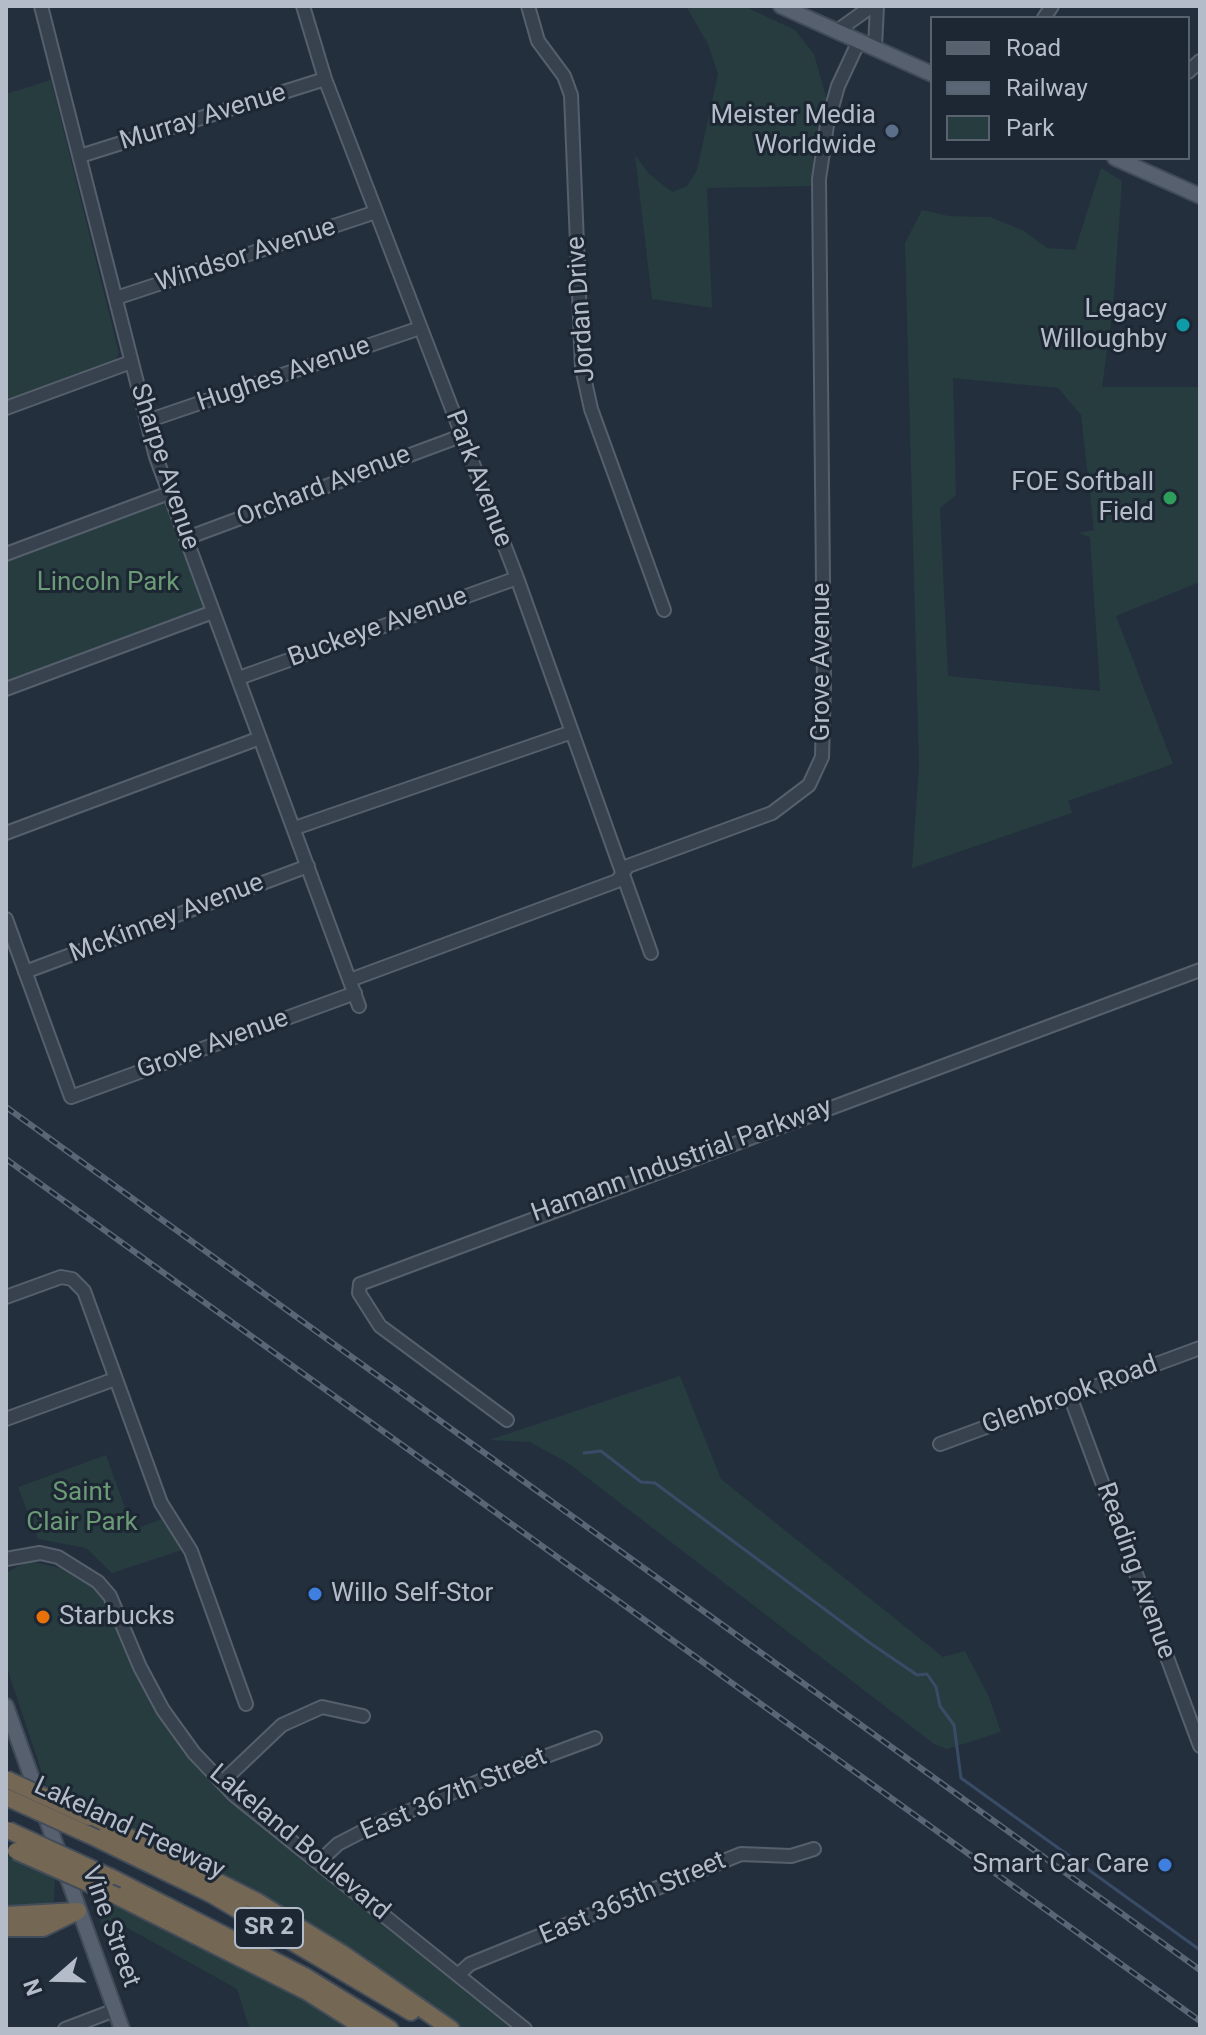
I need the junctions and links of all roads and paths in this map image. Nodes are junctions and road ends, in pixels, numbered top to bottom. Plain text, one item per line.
1 (41, 6) edge
2 (303, 6) edge
3 (528, 6) edge
4 (781, 6) edge
5 (874, 6) edge
6 (837, 31) junction
7 (859, 41) junction
8 (875, 47) junction
9 (930, 73) edge
10 (325, 79) junction
11 (80, 156) junction
12 (1119, 160) edge
13 (1200, 196) edge
14 (376, 212) junction
15 (116, 298) junction
16 (420, 328) junction
17 (131, 362) junction
18 (6, 408) edge
19 (147, 421) junction
20 (461, 436) junction
21 (169, 493) junction
22 (187, 538) junction
23 (6, 554) edge
24 (517, 578) junction
25 (664, 610) dead end
26 (213, 612) junction
27 (239, 678) junction
28 (6, 689) edge
29 (572, 732) junction
30 (260, 738) junction
31 (295, 828) junction
32 (6, 833) edge
33 (308, 866) junction
34 (623, 874) junction
35 (6, 919) edge
36 (651, 953) dead end
37 (1200, 970) edge
38 (25, 972) junction
39 (355, 993) junction
40 (6, 1297) edge
41 (1200, 1348) edge
42 (115, 1379) junction
43 (1070, 1396) junction
44 (6, 1419) edge
45 (507, 1420) dead end
46 (940, 1444) dead end
47 (6, 1559) edge
48 (246, 1704) dead end
49 (6, 1706) edge
50 (363, 1716) dead end
51 (595, 1738) dead end
52 (1200, 1746) edge
53 (6, 1779) edge
54 (222, 1782) junction
55 (6, 1797) edge
56 (9, 1839) edge
57 (814, 1849) dead end
58 (319, 1862) junction
59 (78, 1911) junction
60 (6, 1915) edge
61 (6, 1928) edge
62 (458, 1975) junction
63 (115, 2010) junction
64 (65, 2029) edge
65 (122, 2029) edge
66 (366, 2029) edge
67 (390, 2029) edge
68 (436, 2029) edge
69 (451, 2029) edge
70 (525, 2029) edge

1 - 11 street, Sharpe Avenue
2 - 10 street, Park Avenue
3 - 25 street, Jordan Drive
4 - 6 main road
5 - 6 street
5 - 8 street
6 - 7 main road
7 - 8 main road
7 - 34 street, Grove Avenue
8 - 9 main road
10 - 11 street, Murray Avenue
10 - 14 street, Park Avenue
11 - 15 street, Sharpe Avenue
12 - 13 main road
14 - 15 street, Windsor Avenue
14 - 16 street, Park Avenue
15 - 17 street, Sharpe Avenue
16 - 19 street, Hughes Avenue
16 - 20 street, Park Avenue
17 - 18 street
17 - 19 street, Sharpe Avenue
19 - 21 street, Sharpe Avenue
20 - 22 street, Orchard Avenue
20 - 24 street, Park Avenue
21 - 22 street, Sharpe Avenue
21 - 23 street
22 - 26 street, Sharpe Avenue
24 - 27 street, Buckeye Avenue
24 - 29 street, Park Avenue
26 - 27 street, Sharpe Avenue
26 - 28 street
27 - 30 street, Sharpe Avenue
29 - 31 street
29 - 34 street, Park Avenue
30 - 31 street, Sharpe Avenue
30 - 32 street
31 - 33 street, Sharpe Avenue
33 - 38 street, McKinney Avenue
33 - 39 street, Sharpe Avenue
34 - 36 street, Park Avenue
34 - 39 street, Grove Avenue
35 - 38 street
37 - 45 street, Hamann Industrial Parkway
38 - 39 street, Grove Avenue
40 - 42 street
41 - 43 street, Glenbrook Road
42 - 44 street
42 - 48 street
43 - 46 street, Glenbrook Road
43 - 52 street, Reading Avenue
47 - 54 street, Lakeland Boulevard
49 - 59 main road, Vine Street
50 - 54 street
51 - 58 street, East 367th Street
53 - 69 highway, bridge
54 - 58 street, Lakeland Boulevard
55 - 68 highway, Lakeland Freeway / SR 2, bridge
56 - 66 highway, bridge
56 - 67 highway, Lakeland Freeway / SR 2, bridge
57 - 62 street, East 365th Street
58 - 62 street, Lakeland Boulevard
59 - 60 highway
59 - 61 highway
59 - 63 main road, Vine Street
62 - 70 street, Lakeland Boulevard
63 - 64 street
63 - 65 main road, Vine Street

